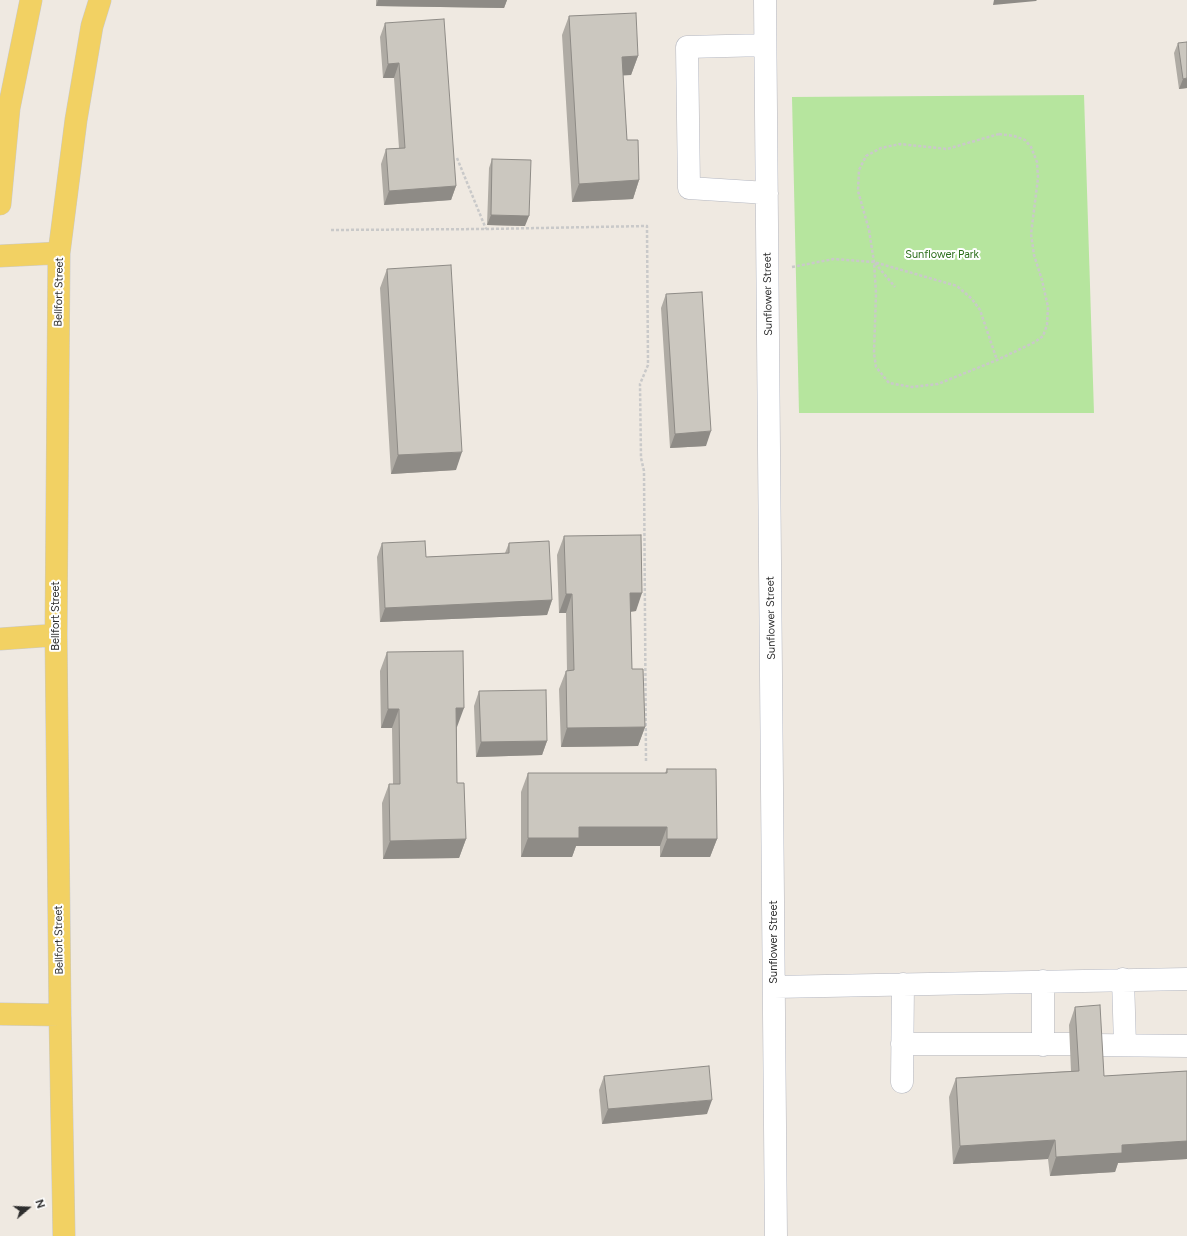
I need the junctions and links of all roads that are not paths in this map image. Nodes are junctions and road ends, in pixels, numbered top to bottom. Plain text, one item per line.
1 (31, 0) edge
2 (100, 0) edge
3 (765, 0) edge
4 (765, 45) junction
5 (767, 193) junction
6 (0, 204) edge
7 (59, 253) junction
8 (0, 256) edge
9 (56, 635) junction
10 (0, 639) edge
11 (1123, 979) junction
12 (1187, 979) edge
13 (1043, 981) junction
14 (903, 984) junction
15 (774, 987) junction
16 (0, 1014) edge
17 (60, 1015) junction
18 (902, 1044) junction
19 (1070, 1044) dead end
20 (1043, 1045) junction
21 (1094, 1045) edge
22 (1125, 1045) junction
23 (1187, 1046) edge
24 (902, 1082) dead end
25 (64, 1236) edge
26 (776, 1236) edge

1 - 6 main road
2 - 7 main road, Bellfort Street
3 - 4 street, Sunflower Street
4 - 5 street, Sunflower Street
4 - 5 street
5 - 15 street, Sunflower Street
7 - 8 main road
7 - 9 main road, Bellfort Street
9 - 10 main road
9 - 17 main road, Bellfort Street
11 - 12 street
11 - 13 street
11 - 22 street
13 - 14 street
13 - 20 street
14 - 15 street
14 - 18 street
15 - 26 street, Sunflower Street
16 - 17 main road
17 - 25 main road, Bellfort Street
18 - 20 street
18 - 24 street
19 - 20 street
21 - 22 street
22 - 23 street

